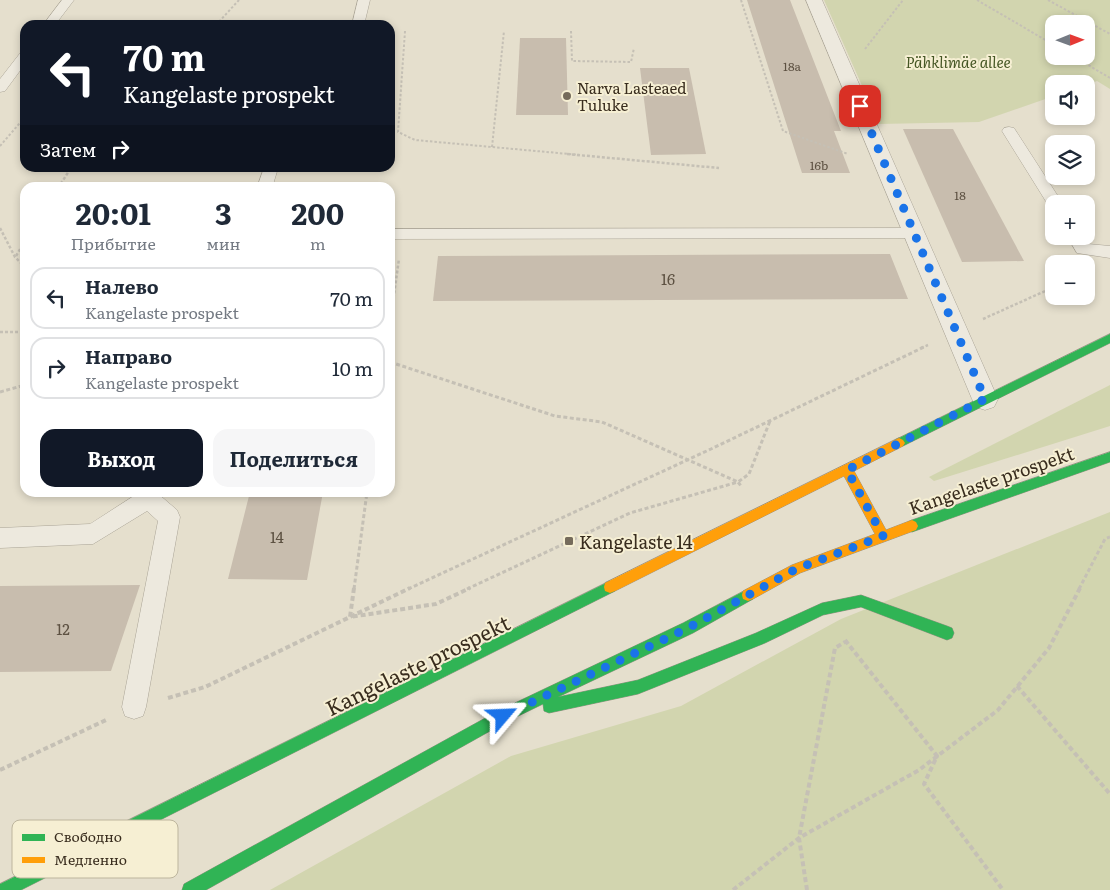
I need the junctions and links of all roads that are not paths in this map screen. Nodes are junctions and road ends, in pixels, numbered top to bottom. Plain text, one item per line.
1 (68, 0) edge
2 (364, 0) edge
3 (814, 0) edge
4 (53, 20) edge
5 (359, 20) edge
6 (20, 62) edge
7 (0, 88) edge
8 (1009, 131) dead end
9 (1049, 195) edge
10 (914, 233) junction
11 (396, 234) edge
12 (1081, 245) edge
13 (1110, 252) edge
14 (1110, 338) edge
15 (985, 399) junction
16 (1110, 457) edge
17 (847, 470) junction
18 (148, 497) edge
19 (150, 497) edge
20 (883, 536) junction
21 (0, 538) edge
22 (947, 634) dead end
23 (134, 707) road end
24 (503, 716) junction
25 (144, 820) edge
26 (28, 878) edge
27 (4, 890) edge
28 (190, 890) edge

1 - 4 lane
2 - 5 lane
3 - 10 street
6 - 7 lane
8 - 9 lane
10 - 11 lane
10 - 15 street
12 - 13 lane
14 - 15 main road, Kangelaste prospekt
15 - 17 main road, Kangelaste prospekt
16 - 20 main road, Kangelaste prospekt
17 - 20 main road
17 - 25 main road, Kangelaste prospekt
18 - 21 lane
19 - 23 lane
20 - 24 main road, Kangelaste prospekt
22 - 24 main road
24 - 28 main road, Kangelaste prospekt
26 - 27 main road, Kangelaste prospekt

